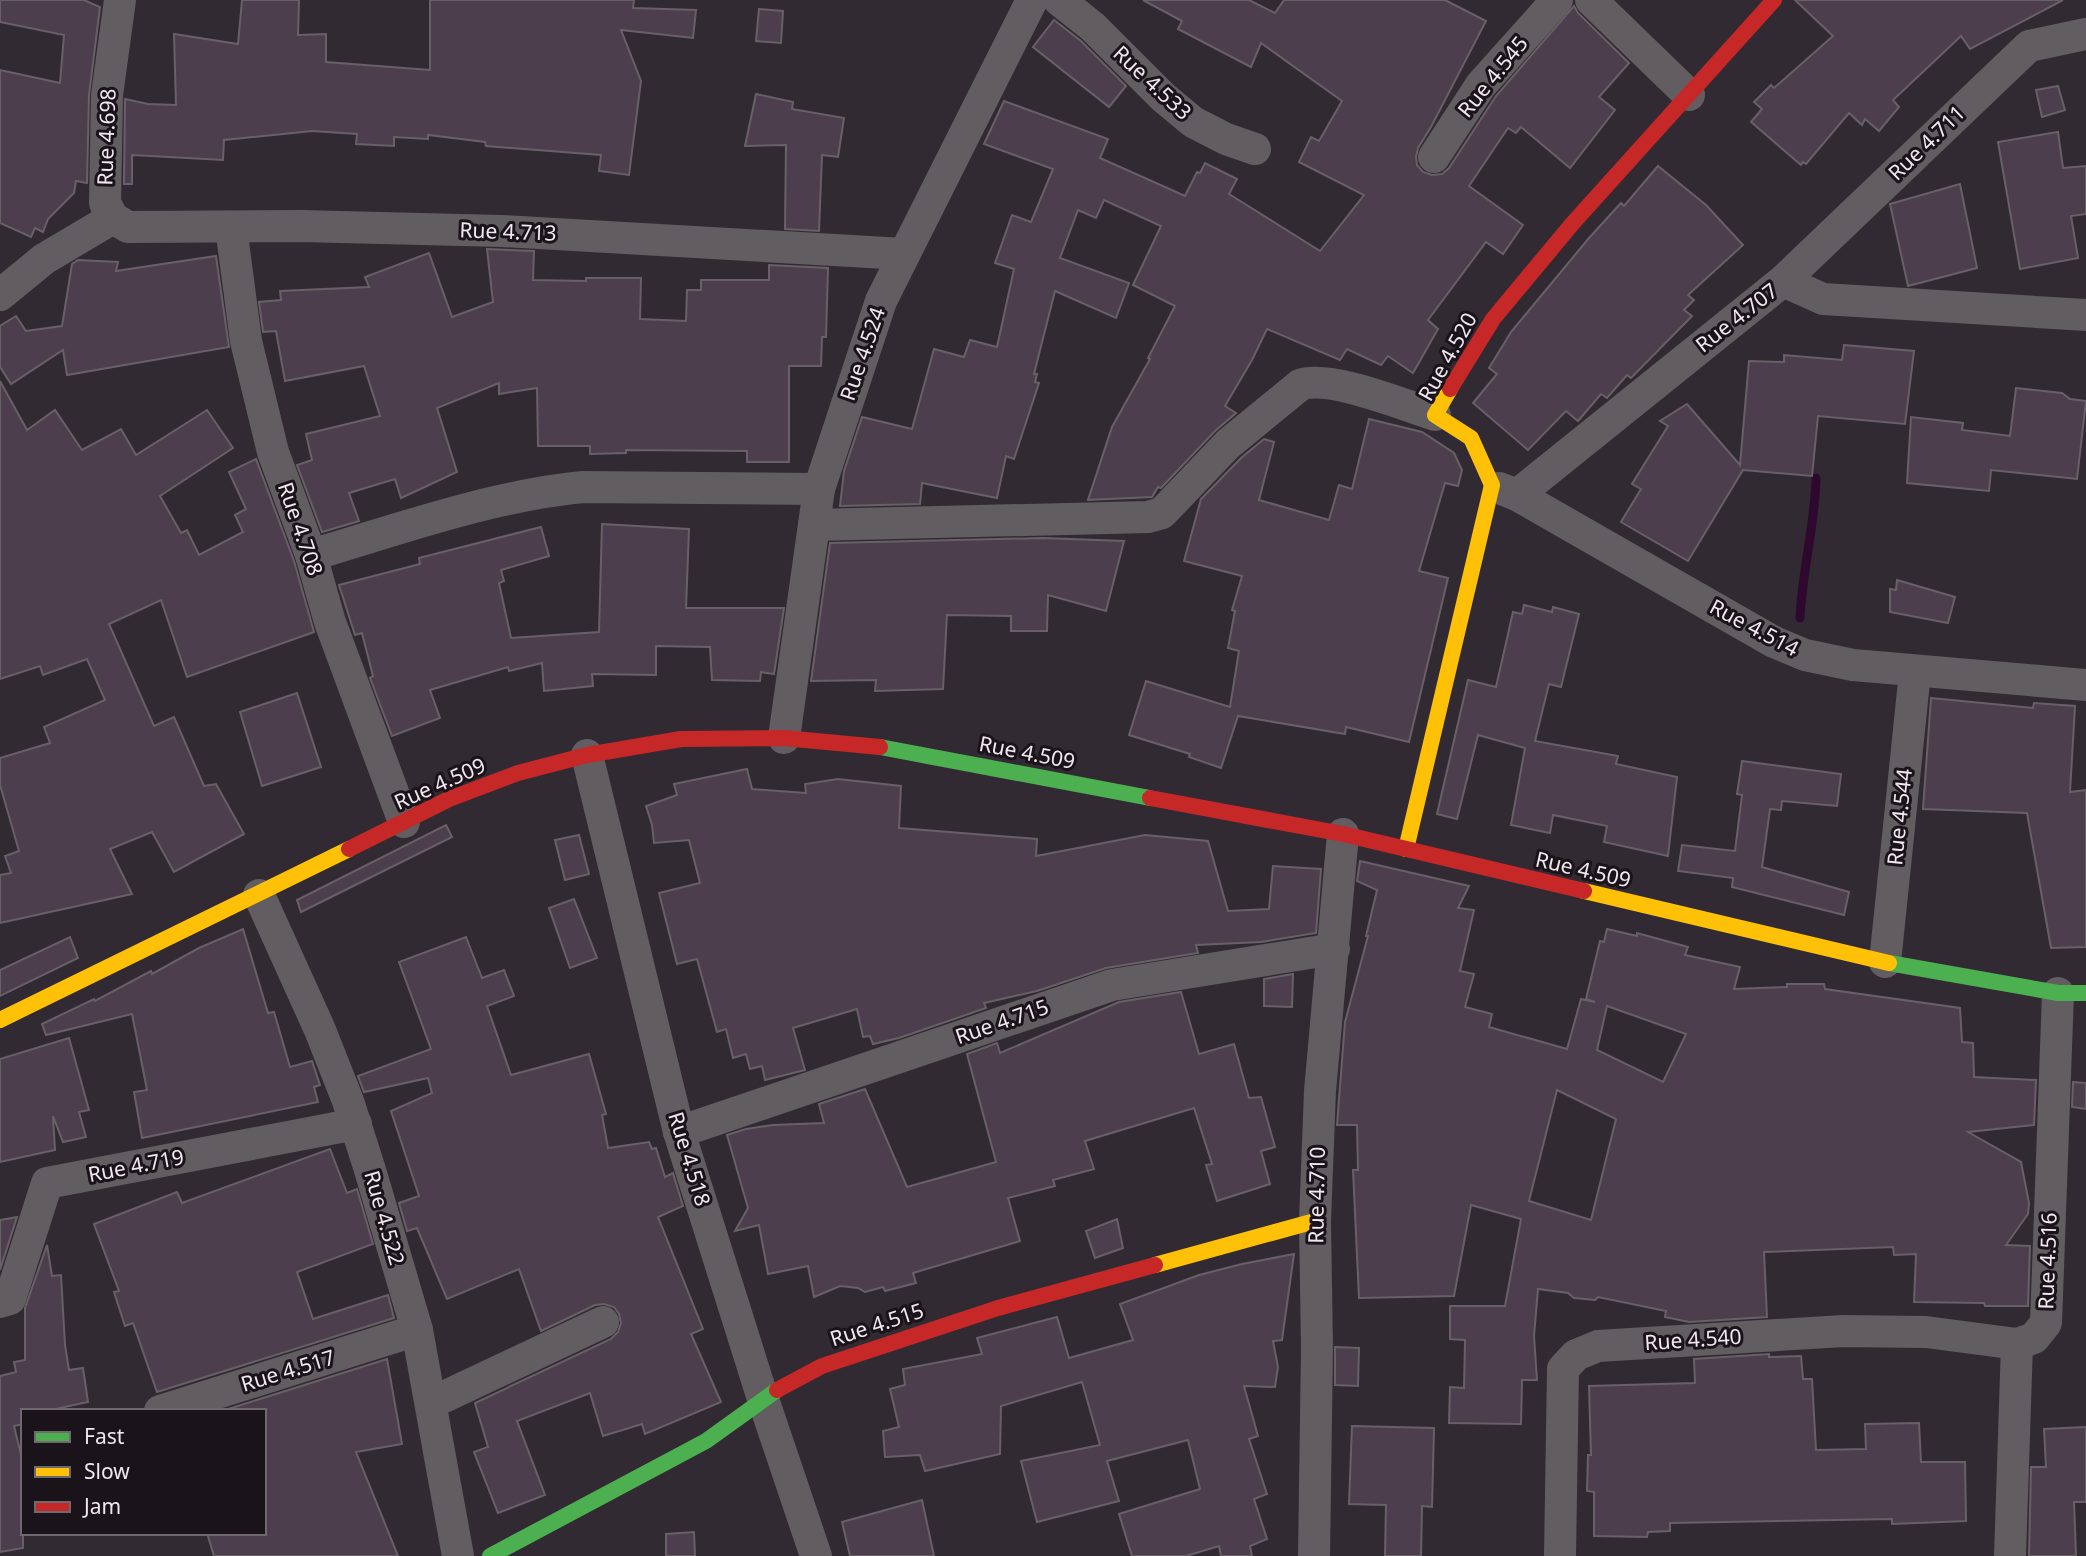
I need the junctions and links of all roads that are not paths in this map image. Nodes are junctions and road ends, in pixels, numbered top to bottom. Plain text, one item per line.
1 (120, 0) edge
2 (1032, 0) edge
3 (1059, 0) edge
4 (1557, 0) edge
5 (1591, 0) edge
6 (1773, 0) edge
7 (2086, 34) edge
8 (1689, 95) junction
9 (1255, 149) dead end
10 (1434, 157) dead end
11 (113, 218) junction
12 (231, 227) junction
13 (904, 254) junction
14 (1783, 281) junction
15 (0, 295) edge
16 (2086, 316) edge
17 (1435, 415) junction
18 (818, 489) junction
19 (1504, 490) junction
20 (814, 525) junction
21 (311, 555) junction
22 (1915, 672) junction
23 (2086, 685) edge
24 (784, 738) junction
25 (587, 755) junction
26 (404, 822) junction
27 (1343, 834) junction
28 (1406, 849) junction
29 (259, 895) junction
30 (1334, 949) junction
31 (1885, 962) junction
32 (2072, 993) edge
33 (0, 1020) edge
34 (356, 1125) junction
35 (679, 1132) junction
36 (1315, 1221) junction
37 (0, 1302) edge
38 (603, 1322) dead end
39 (417, 1330) junction
40 (2017, 1344) junction
41 (763, 1399) junction
42 (431, 1403) junction
43 (166, 1409) edge
44 (457, 1556) edge
45 (490, 1556) edge
46 (816, 1556) edge
47 (1314, 1556) edge
48 (1560, 1556) edge
49 (2010, 1556) edge

1 - 11 street, Rue 4.698
2 - 13 street, Rue 4.524
3 - 9 street, Rue 4.533
4 - 10 street, Rue 4.545
5 - 8 street
6 - 8 street, Rue 4.520
7 - 14 street, Rue 4.711
8 - 17 street, Rue 4.520
11 - 12 street, Rue 4.713
11 - 15 street
12 - 13 street, Rue 4.713
12 - 21 street, Rue 4.708
13 - 18 street, Rue 4.524
14 - 16 street, Rue 4.707
14 - 19 street, Rue 4.707
17 - 19 street, Rue 4.520
17 - 20 street
18 - 20 street, Rue 4.524
18 - 21 street
19 - 22 street, Rue 4.514
19 - 28 street
20 - 24 street, Rue 4.524
21 - 26 street, Rue 4.708
22 - 23 street, Rue 4.514
22 - 31 street, Rue 4.544
24 - 25 street, Rue 4.509
24 - 27 street, Rue 4.509
25 - 26 street, Rue 4.509
25 - 35 street, Rue 4.518
26 - 29 street, Rue 4.509
27 - 28 street, Rue 4.509
27 - 30 street, Rue 4.710
28 - 31 street, Rue 4.509
29 - 33 street, Rue 4.509
29 - 34 street, Rue 4.522
30 - 35 street, Rue 4.715
30 - 36 street, Rue 4.710
31 - 32 street, Rue 4.509
32 - 40 street, Rue 4.516
34 - 37 street, Rue 4.719
34 - 39 street, Rue 4.522
35 - 41 street, Rue 4.518
36 - 41 street, Rue 4.515
36 - 47 street, Rue 4.710
38 - 42 street
39 - 42 street, Rue 4.522
39 - 43 street, Rue 4.517
40 - 48 street, Rue 4.540
40 - 49 street
41 - 45 street, Rue 4.515
41 - 46 street, Rue 4.518
42 - 44 street, Rue 4.522

